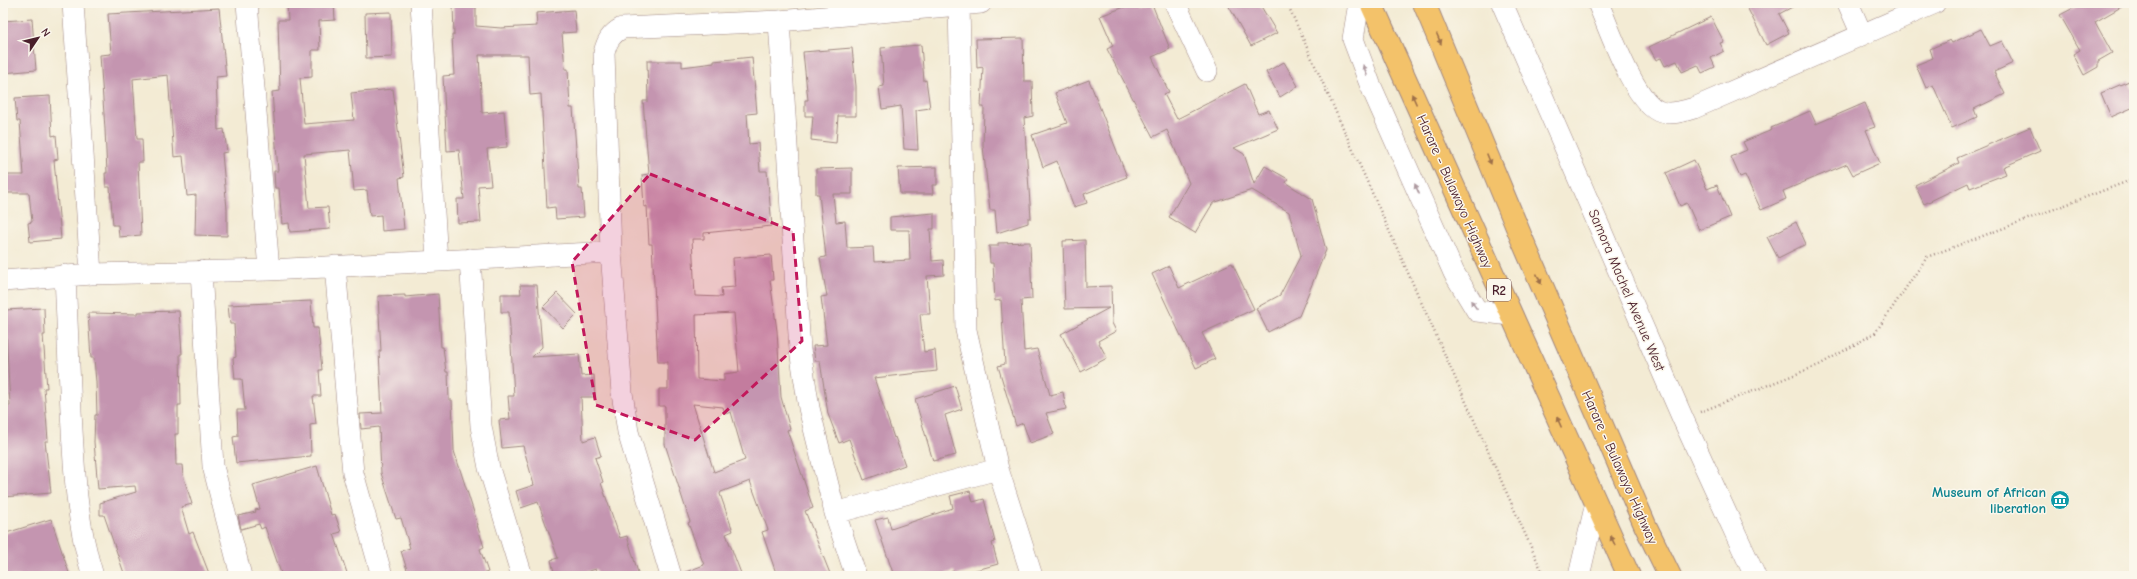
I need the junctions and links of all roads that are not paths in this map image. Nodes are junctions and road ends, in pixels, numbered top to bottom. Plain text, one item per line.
1 (73, 3) edge
2 (248, 3) edge
3 (421, 3) edge
4 (981, 3) edge
5 (1175, 3) edge
6 (1359, 3) edge
7 (1371, 3) edge
8 (1424, 3) edge
9 (1502, 3) edge
10 (1598, 3) edge
11 (1848, 3) edge
12 (1935, 3) edge
13 (959, 4) junction
14 (779, 21) junction
15 (1862, 35) junction
16 (1208, 71) dead end
17 (611, 252) junction
18 (470, 259) junction
19 (437, 261) junction
20 (335, 266) junction
21 (269, 270) junction
22 (201, 271) junction
23 (91, 274) junction
24 (65, 275) junction
25 (3, 281) edge
26 (1510, 315) junction
27 (998, 470) junction
28 (1596, 503) junction
29 (836, 513) junction
30 (93, 576) edge
31 (241, 576) edge
32 (382, 576) edge
33 (522, 576) edge
34 (670, 576) edge
35 (856, 576) edge
36 (1032, 576) edge
37 (1579, 576) edge
38 (1629, 576) edge
39 (1670, 576) edge
40 (1755, 576) edge

1 - 23 street
2 - 21 street
3 - 19 street
4 - 13 street
5 - 16 street
26 -> 6 street
26 -> 7 highway, Harare - Bulawayo Highway / R2
8 -> 39 highway, Harare - Bulawayo Highway
9 - 40 street, Samora Machel Avenue West
10 - 15 street
11 - 15 street
12 - 15 street
13 - 14 street
13 - 27 street
14 - 17 street
14 - 29 street
17 - 18 street
17 - 34 street
18 - 19 street
18 - 33 street
19 - 20 street
20 - 21 street
20 - 32 street
21 - 22 street
22 - 23 street
22 - 31 street
23 - 24 street
24 - 25 street
24 - 30 street
28 -> 26 highway, Harare - Bulawayo Highway / R2
27 - 29 street
27 - 36 street
28 - 37 street
38 -> 28 highway, Harare - Bulawayo Highway / R2
29 - 35 street

